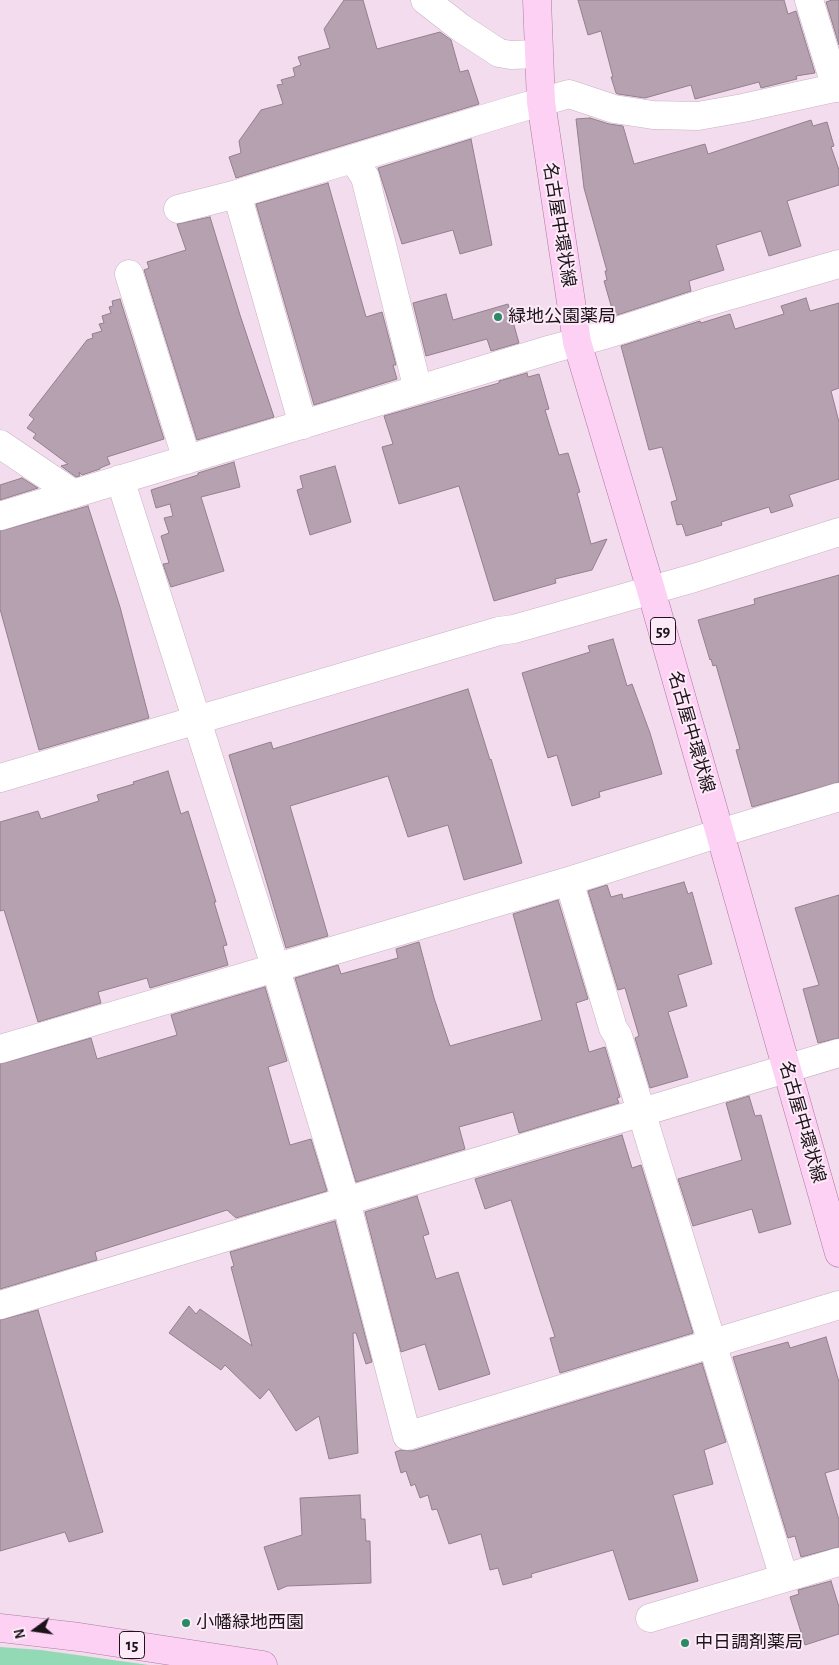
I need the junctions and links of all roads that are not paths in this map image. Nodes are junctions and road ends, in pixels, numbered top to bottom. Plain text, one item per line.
1 (425, 0) edge
2 (537, 0) edge
3 (809, 0) edge
4 (538, 54) junction
5 (837, 88) edge
6 (541, 102) junction
7 (352, 160) junction
8 (237, 194) junction
9 (178, 210) dead end
10 (839, 264) edge
11 (129, 274) dead end
12 (577, 342) junction
13 (418, 390) junction
14 (303, 425) junction
15 (0, 444) edge
16 (187, 460) junction
17 (120, 479) junction
18 (74, 494) junction
19 (0, 516) edge
20 (839, 532) edge
21 (651, 590) junction
22 (197, 720) junction
23 (0, 778) edge
24 (839, 797) edge
25 (720, 833) junction
26 (569, 881) junction
27 (276, 966) junction
28 (0, 1049) edge
29 (839, 1053) edge
30 (787, 1068) junction
31 (640, 1112) junction
32 (346, 1202) junction
33 (839, 1253) edge
34 (0, 1305) edge
35 (839, 1306) edge
36 (712, 1344) junction
37 (839, 1562) edge
38 (784, 1578) junction
39 (650, 1618) dead end
40 (0, 1628) edge
41 (263, 1665) edge

1 - 4 street
2 - 4 main road, 名古屋中環状線 / 59
3 - 5 street
4 - 6 main road, 名古屋中環状線 / 59
5 - 6 street
6 - 7 street
6 - 12 main road, 名古屋中環状線 / 59
7 - 8 street
7 - 13 street
8 - 9 street
8 - 14 street
10 - 12 street
11 - 16 street
12 - 13 street
12 - 21 main road, 名古屋中環状線 / 59
13 - 14 street
14 - 16 street
15 - 18 street
16 - 17 street
17 - 18 street
17 - 22 street
18 - 19 street
20 - 21 street
21 - 22 street
21 - 25 main road, 名古屋中環状線 / 59
22 - 23 street
22 - 27 street
24 - 25 street
25 - 26 street
25 - 30 main road, 名古屋中環状線 / 59
26 - 27 street
26 - 31 street
27 - 28 street
27 - 32 street
29 - 30 street
30 - 31 street
30 - 33 main road, 名古屋中環状線 / 59
31 - 32 street
31 - 36 street
32 - 34 street
32 - 36 street
35 - 36 street
36 - 38 street
37 - 38 street
38 - 39 street
40 - 41 main road, 15

